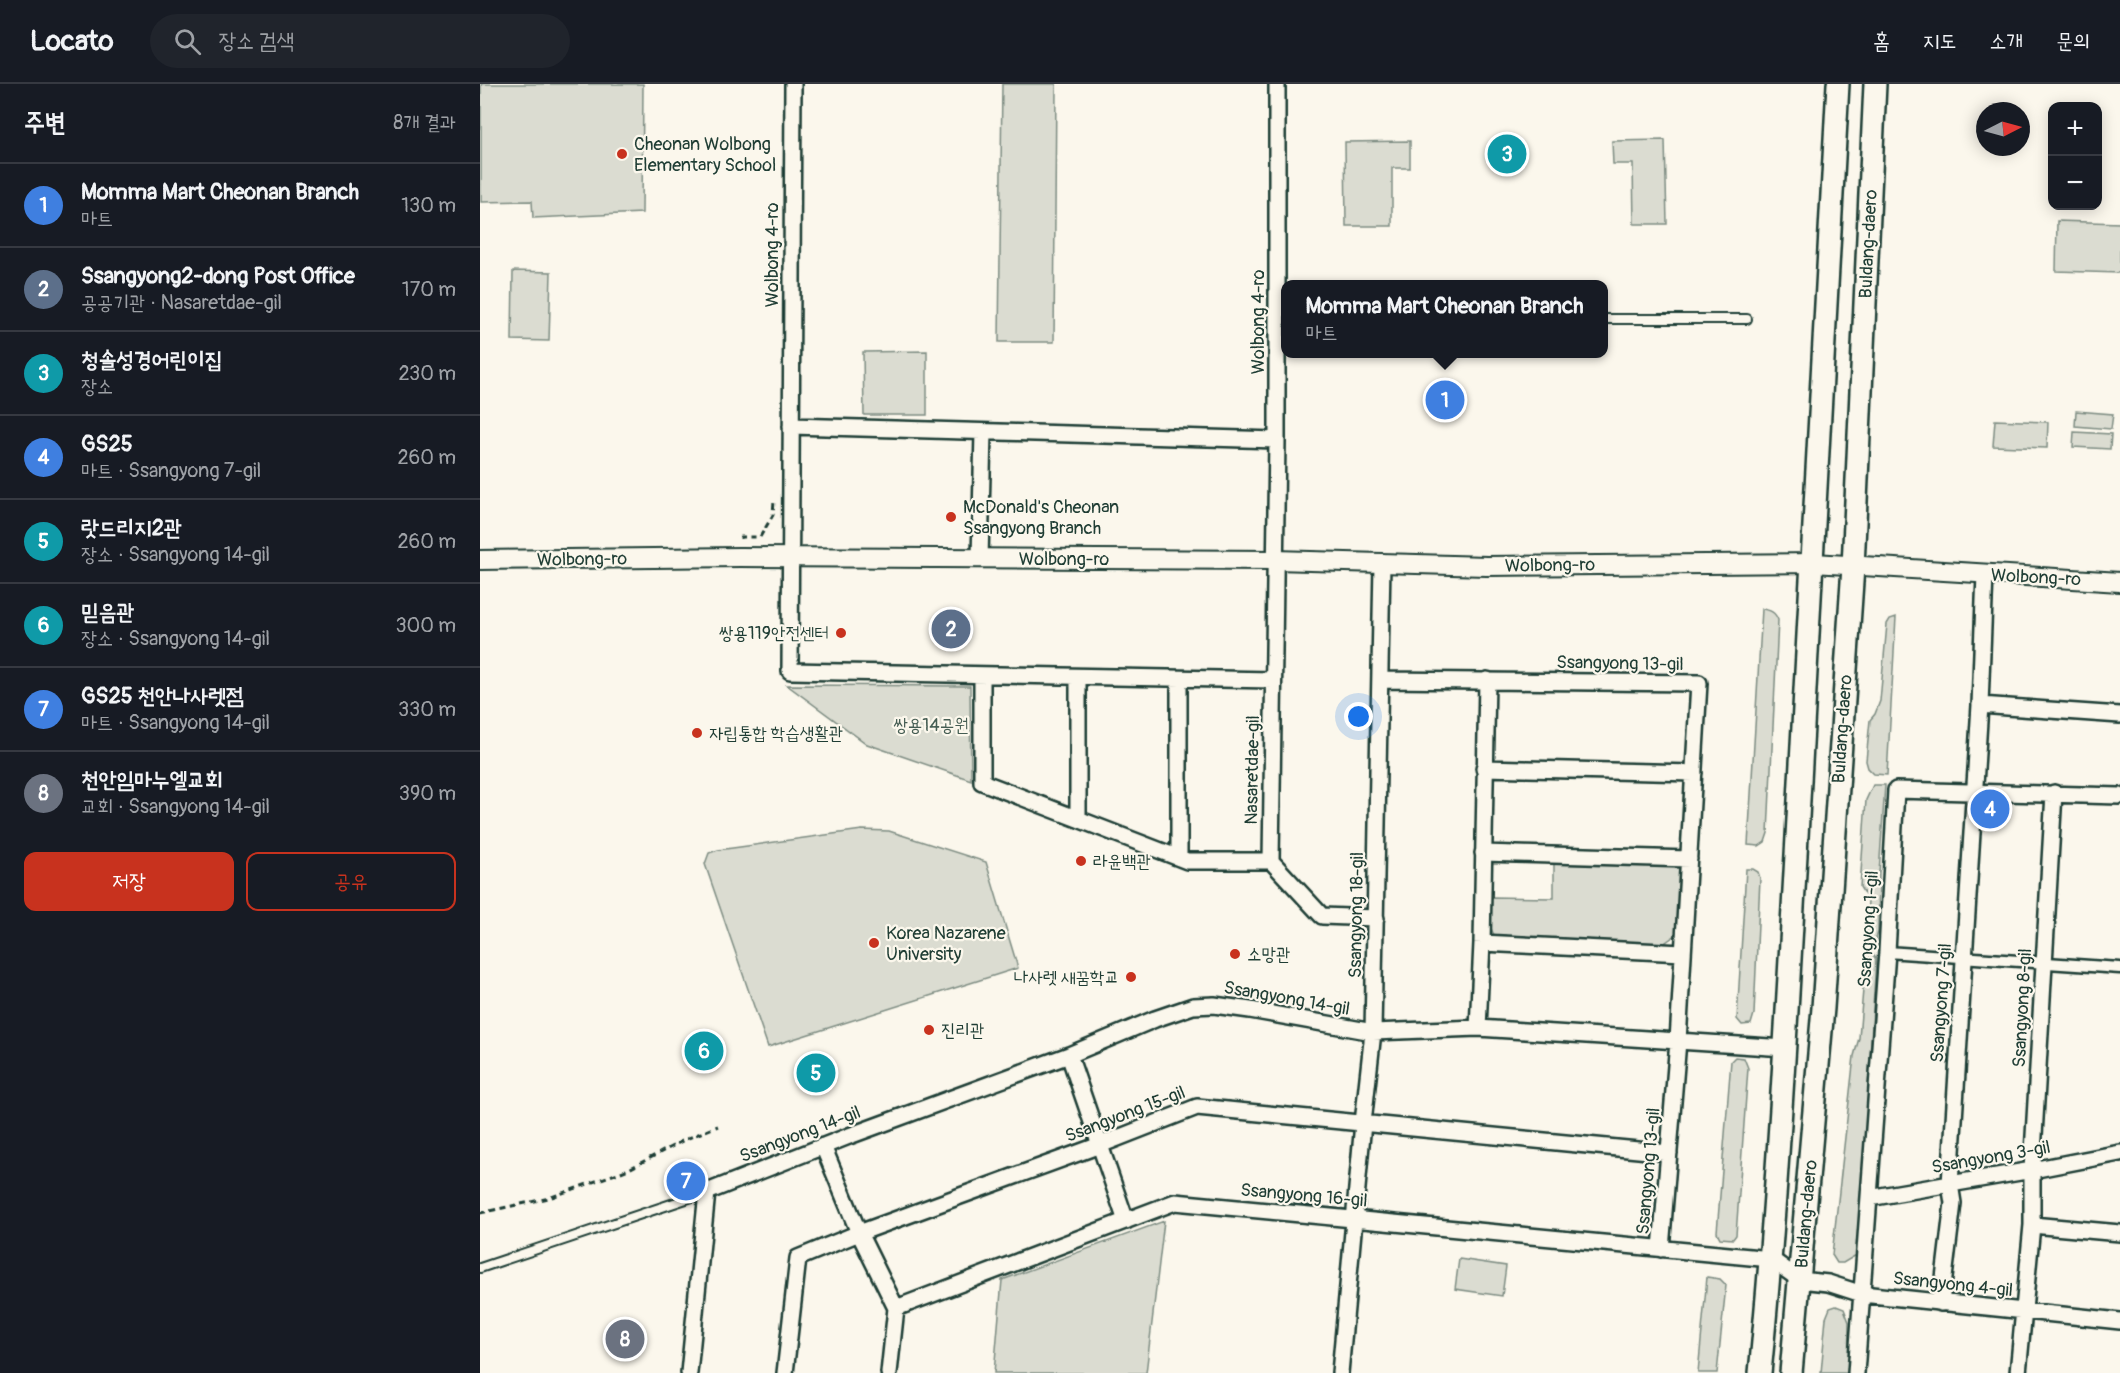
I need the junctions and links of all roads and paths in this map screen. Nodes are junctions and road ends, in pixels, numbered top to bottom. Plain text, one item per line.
1 (794, 84) edge
2 (1277, 84) edge
3 (1838, 84) edge
4 (1875, 84) edge
5 (1281, 280) edge
6 (1608, 319) edge
7 (1747, 319) dead end
8 (1281, 342) edge
9 (791, 426) junction
10 (983, 432) junction
11 (1277, 440) junction
12 (792, 558) junction
13 (980, 559) junction
14 (480, 560) edge
15 (1275, 560) junction
16 (1814, 563) junction
17 (1382, 564) junction
18 (1853, 567) junction
19 (1985, 574) junction
20 (2120, 582) edge
21 (982, 675) junction
22 (1078, 677) junction
23 (1179, 679) junction
24 (1273, 680) junction
25 (1381, 680) junction
26 (1487, 680) junction
27 (1980, 705) junction
28 (2120, 715) edge
29 (1484, 768) junction
30 (1694, 773) junction
31 (1974, 791) junction
32 (2054, 793) junction
33 (2120, 796) edge
34 (1078, 819) junction
35 (1483, 853) junction
36 (1179, 858) junction
37 (1689, 859) junction
38 (1270, 861) junction
39 (1376, 918) junction
40 (1482, 943) junction
41 (1887, 952) junction
42 (1683, 953) junction
43 (1964, 956) junction
44 (2045, 962) junction
45 (2120, 968) edge
46 (1478, 1028) junction
47 (1373, 1032) junction
48 (1678, 1041) junction
49 (1785, 1048) junction
50 (1068, 1055) junction
51 (1363, 1123) junction
52 (718, 1126) dead end
53 (1100, 1145) junction
54 (823, 1146) junction
55 (1669, 1153) junction
56 (2120, 1153) edge
57 (2032, 1170) junction
58 (1950, 1184) junction
59 (707, 1192) junction
60 (1869, 1198) junction
61 (480, 1213) edge
62 (1355, 1219) junction
63 (1126, 1221) junction
64 (2032, 1225) junction
65 (859, 1233) junction
66 (2120, 1233) edge
67 (1661, 1249) junction
68 (480, 1268) edge
69 (1786, 1270) junction
70 (1862, 1294) junction
71 (1941, 1303) junction
72 (896, 1308) junction
73 (2023, 1311) junction
74 (2120, 1321) edge
75 (689, 1373) edge
76 (785, 1373) edge
77 (889, 1373) edge
78 (1340, 1373) edge
79 (1760, 1373) edge
80 (1791, 1373) edge
81 (1856, 1373) edge
82 (2018, 1373) edge

1 - 9 street, Wolbong 4-ro
2 - 5 street, Wolbong 4-ro
3 - 16 main road, Buldang-daero
4 - 18 main road, Buldang-daero
6 - 7 lane
8 - 11 street, Wolbong 4-ro
9 - 10 street
9 - 12 street
10 - 11 street
10 - 13 street
11 - 15 street, Wolbong 4-ro
12 - 13 street, Wolbong-ro
12 - 14 street, Wolbong-ro
12 - 21 street
13 - 15 street, Wolbong-ro
15 - 17 street, Wolbong-ro
15 - 24 street, Nasaretdae-gil
16 - 17 street, Wolbong-ro
16 - 18 street, Wolbong-ro
16 - 49 main road, Buldang-daero
17 - 25 street, Ssangyong 18-gil
18 - 19 street, Wolbong-ro
18 - 69 main road, Buldang-daero
19 - 20 street, Wolbong-ro
19 - 27 street, Ssangyong 7-gil
21 - 22 street
21 - 34 street
22 - 23 street
22 - 34 street
23 - 24 street
23 - 36 street
24 - 38 street, Nasaretdae-gil
25 - 26 street, Ssangyong 13-gil
25 - 39 street, Ssangyong 18-gil
26 - 29 street
26 - 30 street, Ssangyong 13-gil
27 - 28 street
27 - 31 street, Ssangyong 7-gil
29 - 30 street
29 - 35 street
30 - 37 street, Ssangyong 13-gil
31 - 32 street, Ssangyong 1-gil
31 - 41 street, Ssangyong 1-gil
31 - 43 street, Ssangyong 7-gil
32 - 33 street, Ssangyong 1-gil
32 - 44 street, Ssangyong 8-gil
34 - 36 street
35 - 37 street
35 - 40 street
36 - 38 street
37 - 42 street, Ssangyong 13-gil
38 - 39 street
39 - 47 street, Ssangyong 18-gil
40 - 42 street
40 - 46 street
41 - 43 street
41 - 60 street, Ssangyong 1-gil
42 - 48 street, Ssangyong 13-gil
43 - 44 street
43 - 58 street, Ssangyong 7-gil
44 - 45 street
44 - 57 street, Ssangyong 8-gil
46 - 47 street, Ssangyong 14-gil
46 - 48 street, Ssangyong 14-gil
47 - 50 street, Ssangyong 14-gil
47 - 51 street, Ssangyong 18-gil
48 - 49 street, Ssangyong 14-gil
48 - 55 street, Ssangyong 13-gil
49 - 69 main road, Buldang-daero
50 - 53 street
50 - 54 street, Ssangyong 14-gil
51 - 53 street, Ssangyong 15-gil
51 - 55 street, Ssangyong 15-gil
51 - 62 street, Ssangyong 18-gil
52 - 61 path
53 - 63 street
53 - 65 street, Ssangyong 15-gil
54 - 59 street, Ssangyong 14-gil
54 - 65 street
55 - 67 street, Ssangyong 13-gil
56 - 57 street, Ssangyong 3-gil
57 - 58 street, Ssangyong 3-gil
57 - 64 street, Ssangyong 8-gil
58 - 60 street, Ssangyong 3-gil
58 - 71 street, Ssangyong 7-gil
59 - 68 lane, Ssangyong 14-gil
59 - 75 street
60 - 70 street, Ssangyong 1-gil
62 - 63 street, Ssangyong 16-gil
62 - 67 street, Ssangyong 16-gil
62 - 78 street, Ssangyong 18-gil
63 - 72 street, Ssangyong 16-gil
64 - 66 street
64 - 73 street, Ssangyong 8-gil
65 - 72 street
65 - 76 street, Ssangyong 15-gil
67 - 69 street, Ssangyong 16-gil
69 - 70 street, Ssangyong 4-gil
69 - 79 main road, Buldang-daero
69 - 80 main road, Buldang-daero
70 - 71 street, Ssangyong 4-gil
70 - 81 street, Ssangyong 1-gil
71 - 73 street, Ssangyong 4-gil
72 - 77 street
73 - 74 street, Ssangyong 4-gil
73 - 82 street, Ssangyong 8-gil

